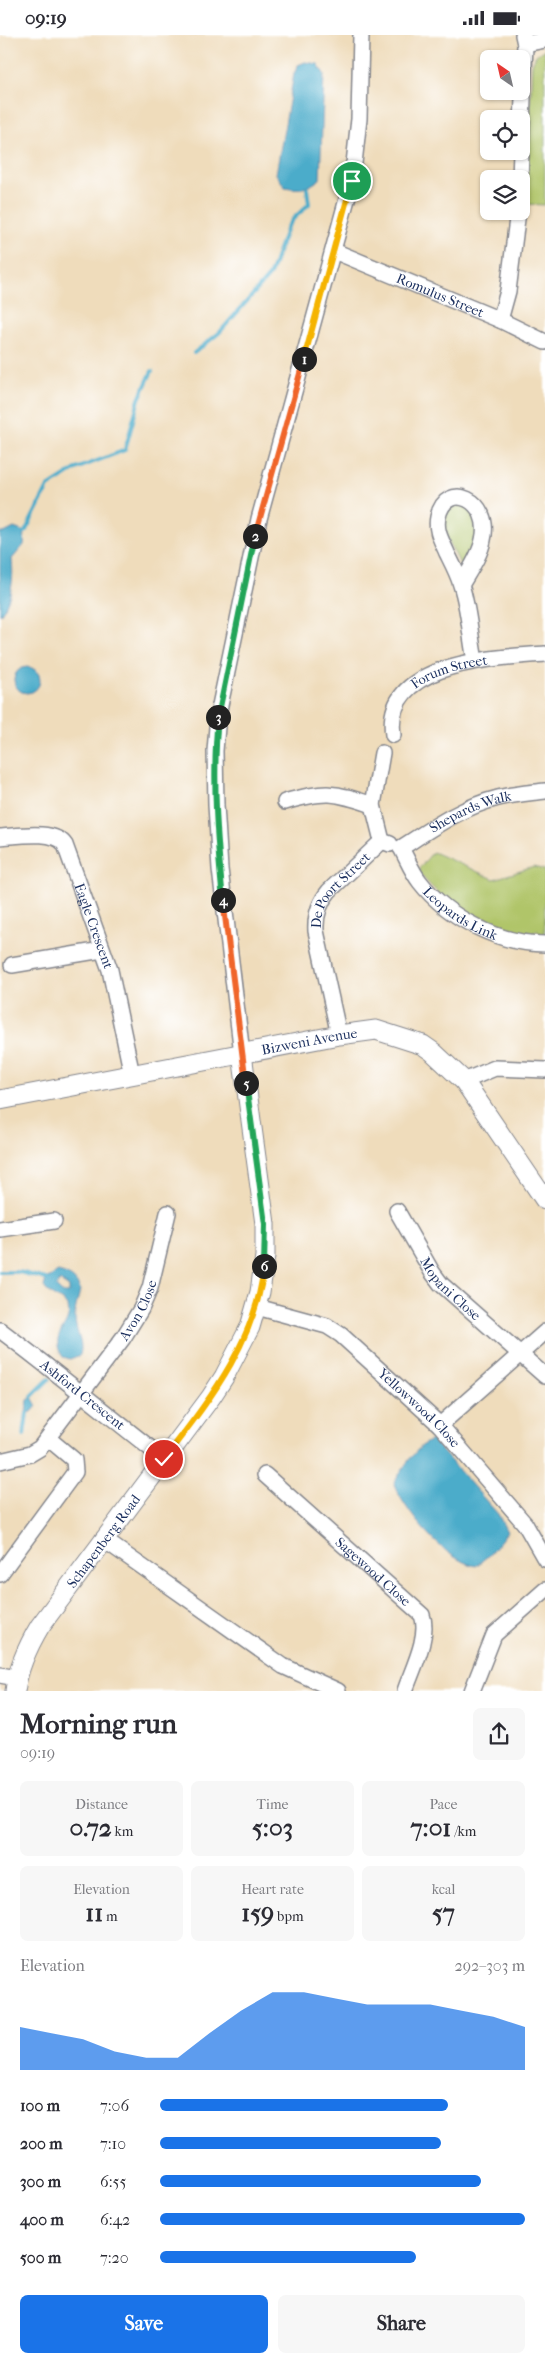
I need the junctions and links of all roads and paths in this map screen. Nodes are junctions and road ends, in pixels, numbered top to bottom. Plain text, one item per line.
1 (361, 35) edge
2 (524, 40) edge
3 (545, 40) edge
4 (520, 170) edge
5 (517, 220) edge
6 (334, 251) junction
7 (500, 320) junction
8 (545, 342) edge
9 (461, 585) junction
10 (545, 654) edge
11 (475, 660) junction
12 (393, 735) dead end
13 (382, 753) dead end
14 (545, 791) edge
15 (285, 802) dead end
16 (373, 805) junction
17 (0, 837) edge
18 (382, 841) junction
19 (401, 848) junction
20 (545, 944) edge
21 (102, 950) junction
22 (12, 965) dead end
23 (338, 1035) junction
24 (242, 1054) junction
25 (545, 1070) edge
26 (132, 1075) junction
27 (464, 1081) junction
28 (0, 1100) edge
29 (545, 1200) edge
30 (397, 1211) dead end
31 (168, 1213) dead end
32 (54, 1221) dead end
33 (0, 1229) edge
34 (257, 1307) junction
35 (0, 1330) edge
36 (545, 1332) edge
37 (520, 1355) junction
38 (545, 1376) edge
39 (82, 1393) junction
40 (440, 1425) junction
41 (49, 1439) junction
42 (164, 1459) junction
43 (0, 1461) edge
44 (265, 1475) dead end
45 (103, 1539) junction
46 (545, 1559) edge
47 (0, 1574) edge
48 (545, 1590) edge
49 (10, 1681) edge
50 (338, 1691) edge
51 (405, 1691) edge
52 (472, 1691) edge

1 - 6 street
2 - 3 street
2 - 4 street
5 - 7 street
6 - 7 street, Romulus Street
6 - 24 street
7 - 8 street, Romulus Street
9 - 9 street
9 - 11 street
10 - 11 street, Forum Street
11 - 12 street, Forum Street
13 - 16 street, De Poort Street
14 - 19 street, Shepards Walk
15 - 16 street
16 - 18 street, De Poort Street
17 - 21 street, Eagle Crescent
18 - 19 street, De Poort Street
18 - 23 street, De Poort Street
19 - 20 street, Leopards Link
21 - 22 street
21 - 26 street, Eagle Crescent
23 - 24 street, Bizweni Avenue
23 - 27 street, Bizweni Avenue
24 - 26 street, Bizweni Avenue
24 - 34 street, Schapenberg Road
25 - 27 street
26 - 28 street, Bizweni Avenue
27 - 29 street, Bizweni Avenue
30 - 37 street, Mopani Close
31 - 39 street, Avon Close
32 - 33 street
34 - 40 street, Yellowwood Close
34 - 42 street, Schapenberg Road
35 - 39 street, Ashford Crescent
36 - 37 street
37 - 38 street, Mopani Close
37 - 40 street
39 - 41 street, Avon Close
39 - 42 street, Ashford Crescent
40 - 46 street, Yellowwood Close
41 - 43 street, Avon Close
41 - 47 street
42 - 45 street, Schapenberg Road
44 - 51 street, Sagewood Close
45 - 49 street, Schapenberg Road
45 - 50 street
48 - 52 street

